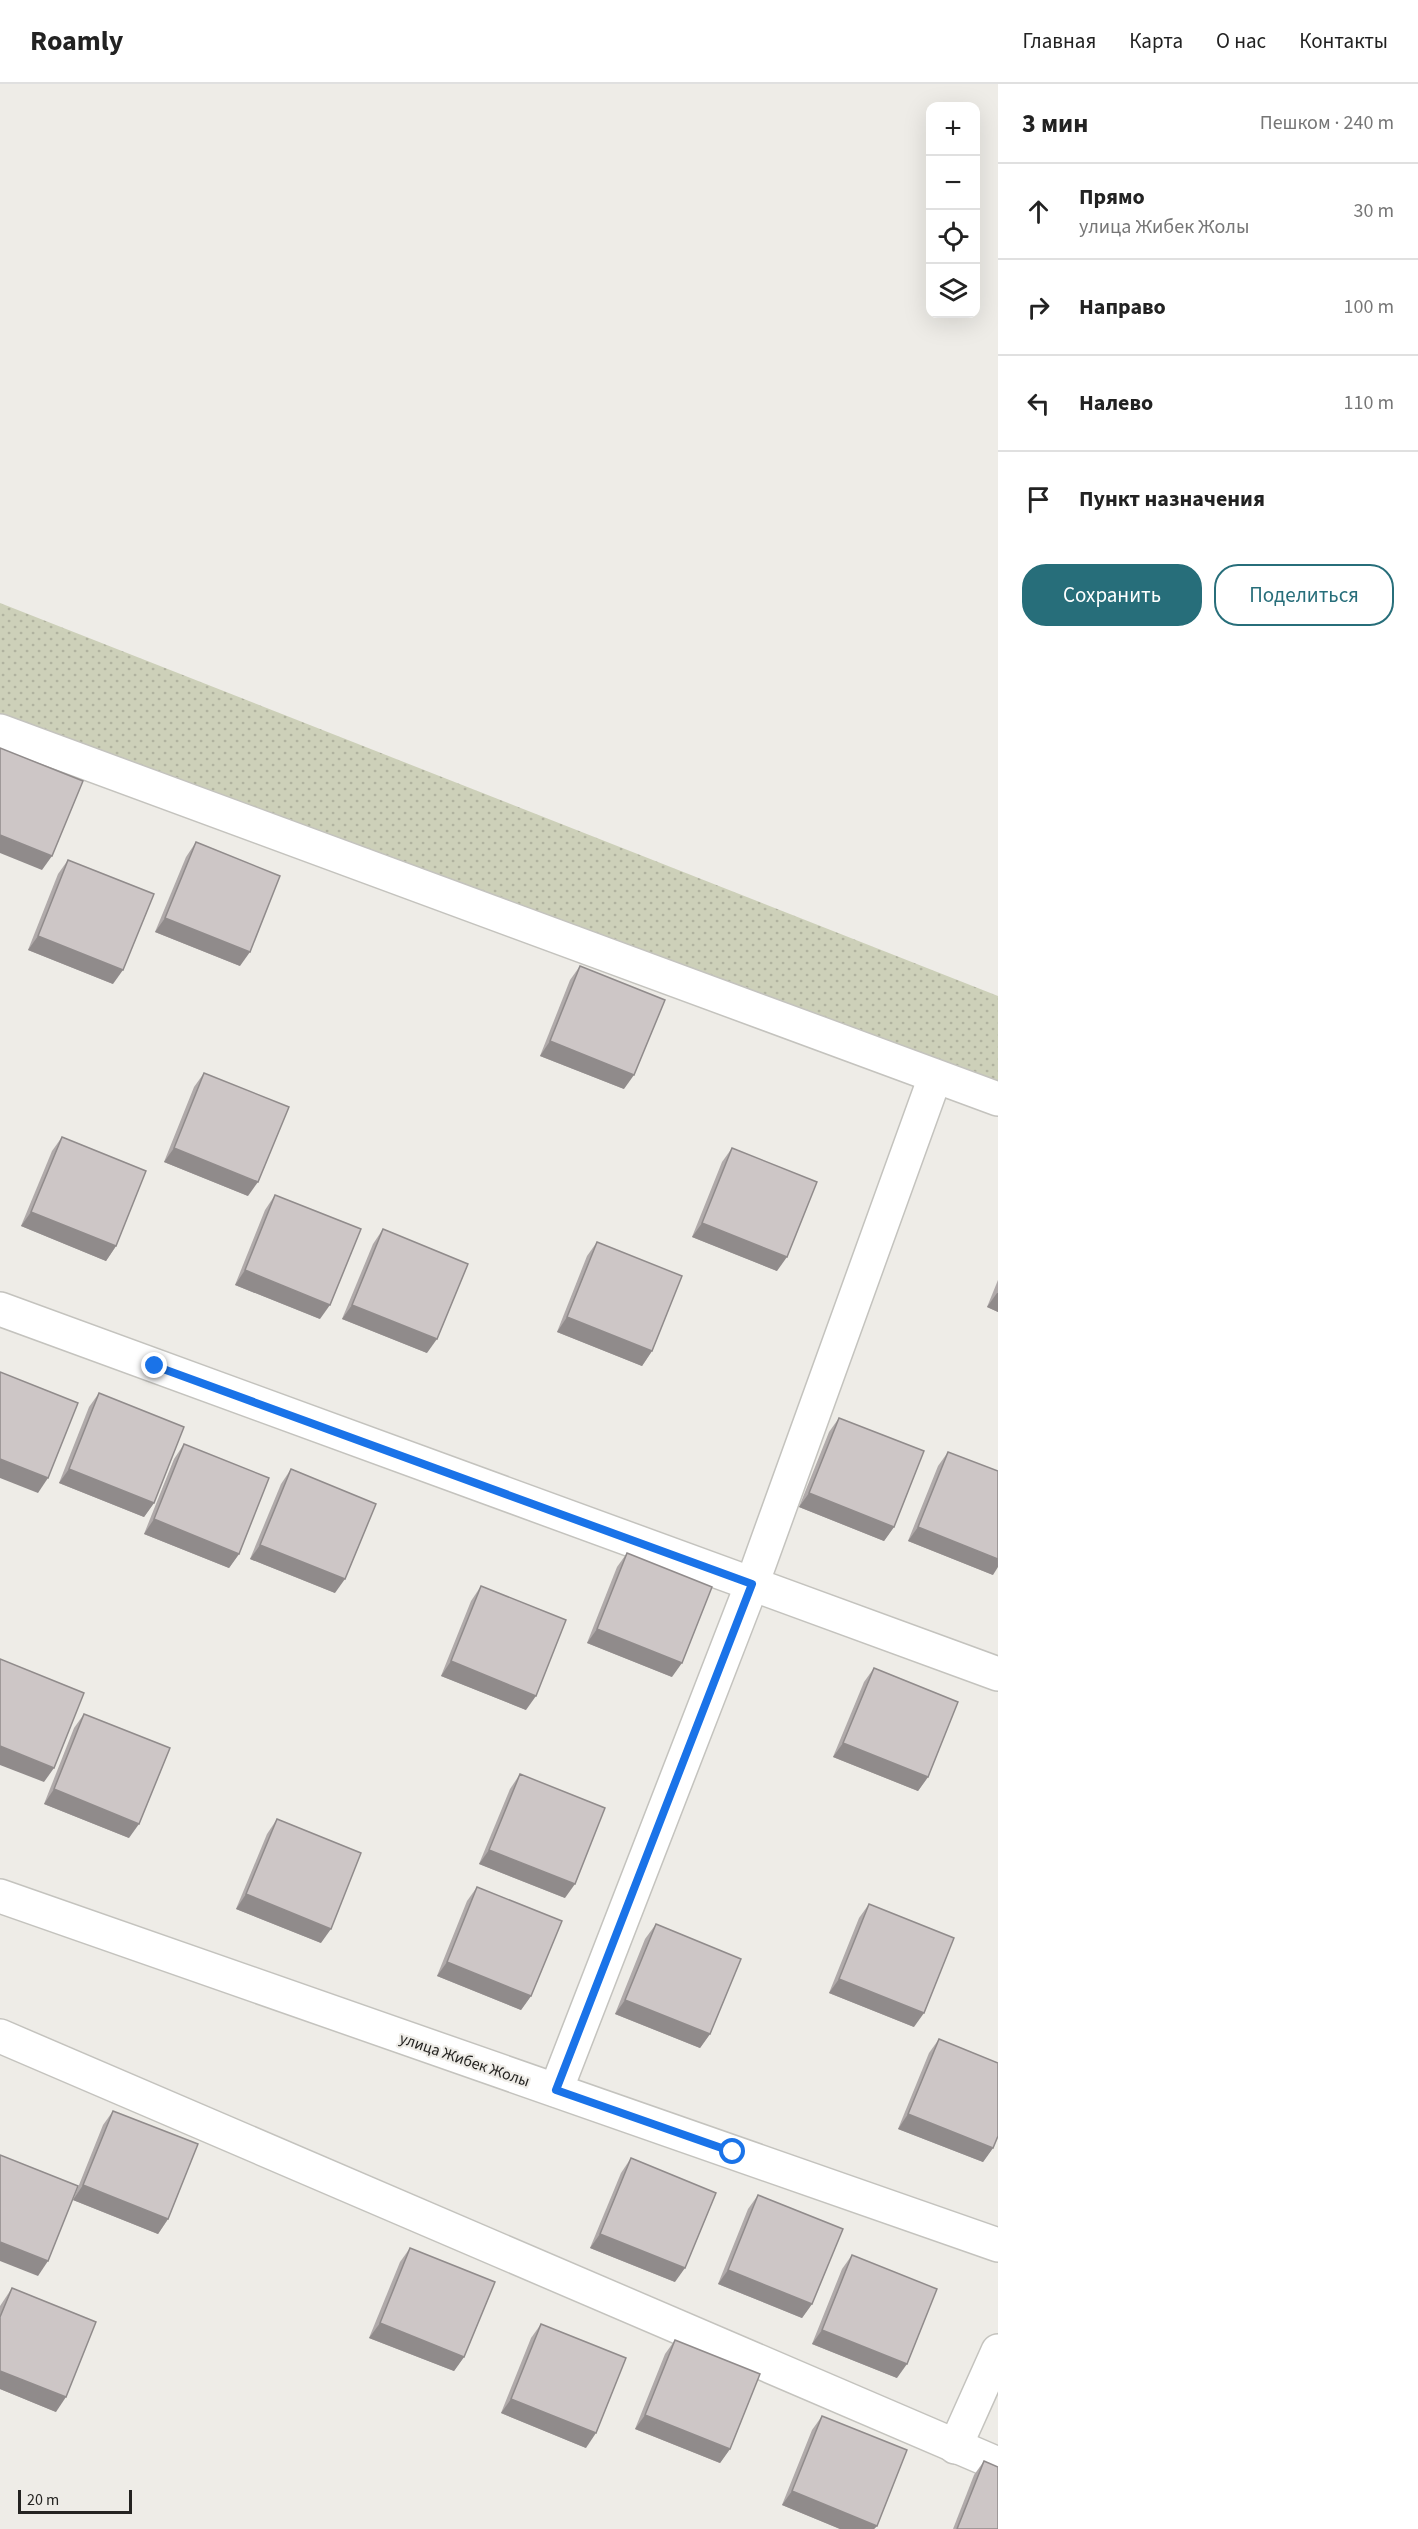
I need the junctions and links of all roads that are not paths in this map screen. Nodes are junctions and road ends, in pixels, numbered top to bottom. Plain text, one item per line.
1 (0, 731) edge
2 (935, 1077) junction
3 (998, 1099) edge
4 (0, 1309) edge
5 (752, 1584) junction
6 (998, 1674) edge
7 (0, 1896) edge
8 (0, 2036) edge
9 (556, 2090) junction
10 (998, 2245) edge
11 (998, 2351) edge
12 (955, 2447) junction
13 (998, 2464) edge

1 - 2 street
2 - 3 street
2 - 5 street
4 - 5 street
5 - 6 street
5 - 9 street
7 - 9 street, улица Жибек Жолы
8 - 12 street
9 - 10 street, улица Жибек Жолы
11 - 12 street
12 - 13 street

